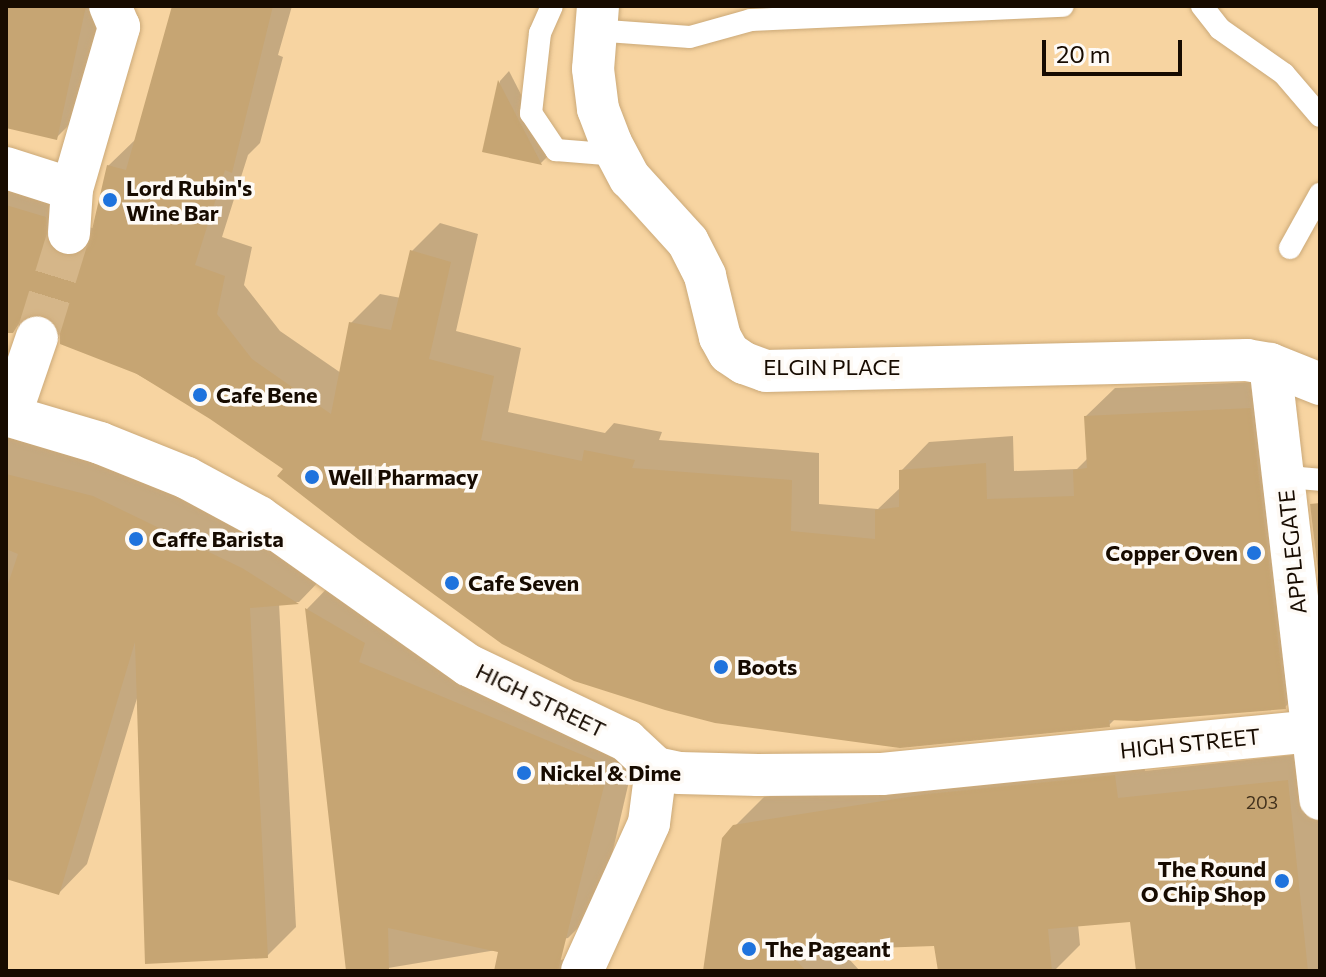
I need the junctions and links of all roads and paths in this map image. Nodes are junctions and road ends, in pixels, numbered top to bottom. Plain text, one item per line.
1 (110, 6) edge
2 (552, 6) edge
3 (1063, 6) edge
4 (1202, 6) edge
5 (596, 18) edge
6 (1320, 116) edge
7 (618, 155) junction
8 (6, 168) edge
9 (72, 189) junction
10 (1320, 194) edge
11 (69, 233) tunnel mouth
12 (1290, 248) dead end
13 (37, 337) tunnel mouth
14 (1270, 364) junction
15 (1320, 384) edge
16 (8, 416) edge
17 (1302, 474) edge
18 (1316, 730) edge
19 (656, 768) junction
20 (1320, 799) edge
21 (582, 971) edge

1 - 9 street
2 - 7 lane
3 - 5 lane
4 - 6 lane
5 - 7 street, ELGIN PLACE
7 - 14 street, ELGIN PLACE
8 - 9 street
9 - 11 street
10 - 12 lane
13 - 16 street
14 - 15 street, ELGIN PLACE
14 - 17 street, APPLEGATE
16 - 19 street, HIGH STREET
17 - 18 street, APPLEGATE
18 - 19 street, HIGH STREET
18 - 20 street, APPLEGATE
19 - 21 street

